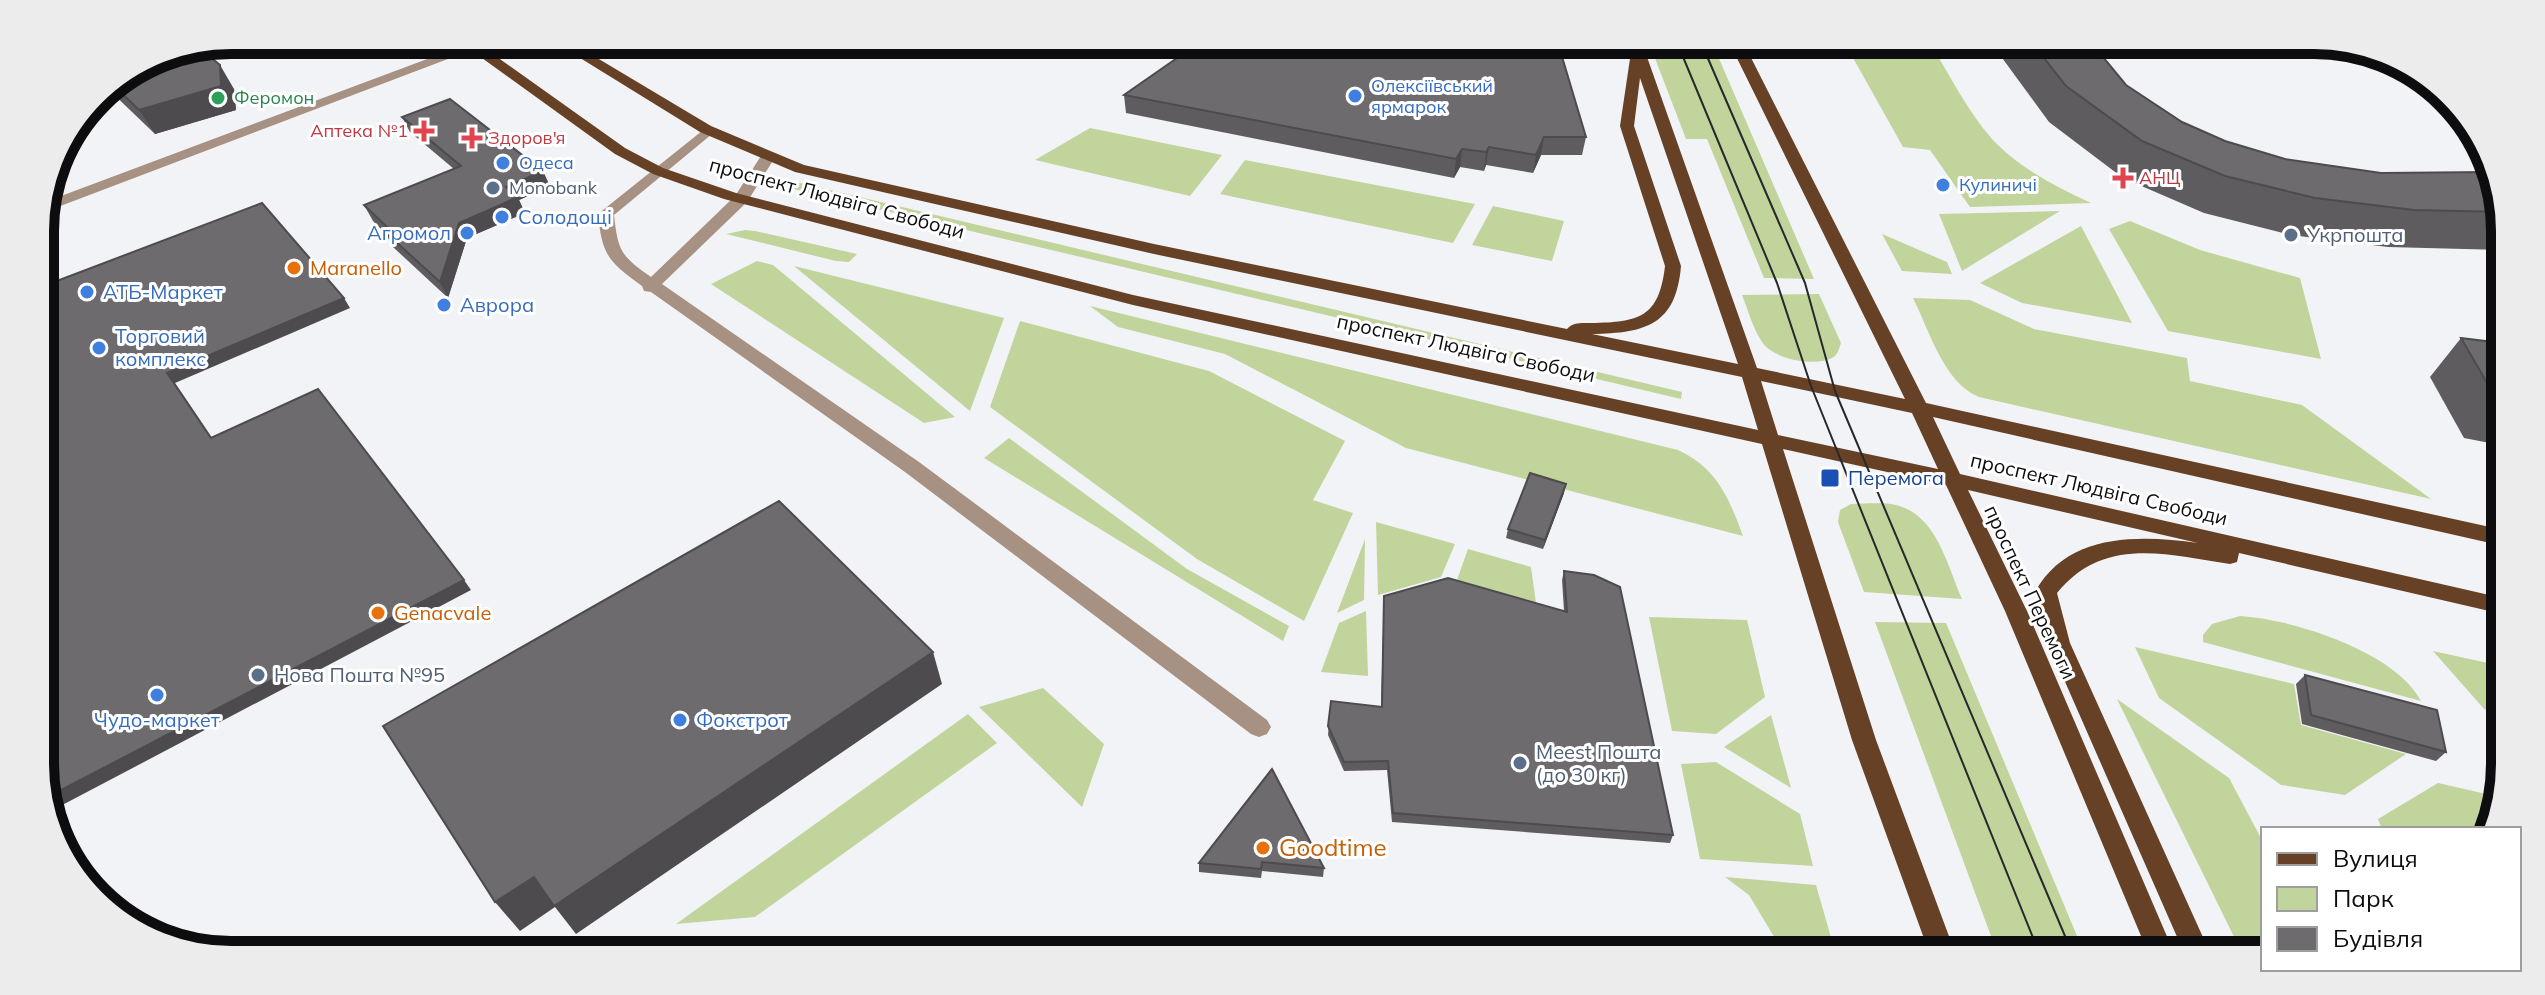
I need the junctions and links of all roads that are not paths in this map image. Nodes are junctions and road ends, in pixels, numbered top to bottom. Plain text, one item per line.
1 (441, 54) edge
2 (484, 54) edge
3 (581, 54) edge
4 (1634, 54) edge
5 (1638, 54) edge
6 (1742, 54) edge
7 (707, 131) junction
8 (766, 159) junction
9 (658, 171) junction
10 (741, 199) junction
11 (57, 203) edge
12 (650, 287) junction
13 (1542, 330) junction
14 (1750, 374) junction
15 (1919, 408) junction
16 (1771, 440) junction
17 (1951, 479) junction
18 (2491, 535) edge
19 (2342, 571) junction
20 (2491, 603) edge
21 (1259, 727) dead end
22 (1938, 941) edge
23 (2156, 941) edge
24 (2192, 941) edge

1 - 11 street
2 - 9 main road, проспект Людвіга Свободи
3 - 7 main road, проспект Людвіга Свободи
4 - 13 main road
5 - 14 main road
6 - 15 main road, проспект Перемоги
7 - 8 main road, проспект Людвіга Свободи
7 - 9 street
8 - 10 street
8 - 13 main road, проспект Людвіга Свободи
9 - 10 main road, проспект Людвіга Свободи
9 - 12 street
10 - 12 street
10 - 16 main road, проспект Людвіга Свободи
12 - 21 street
13 - 14 main road, проспект Людвіга Свободи
14 - 15 main road, проспект Людвіга Свободи
14 - 16 main road
15 - 17 main road, проспект Перемоги
15 - 18 main road, проспект Людвіга Свободи
16 - 17 main road, проспект Людвіга Свободи
16 - 22 main road
17 - 19 main road, проспект Людвіга Свободи
17 - 23 main road, проспект Перемоги
19 - 20 main road, проспект Людвіга Свободи
19 - 24 main road

